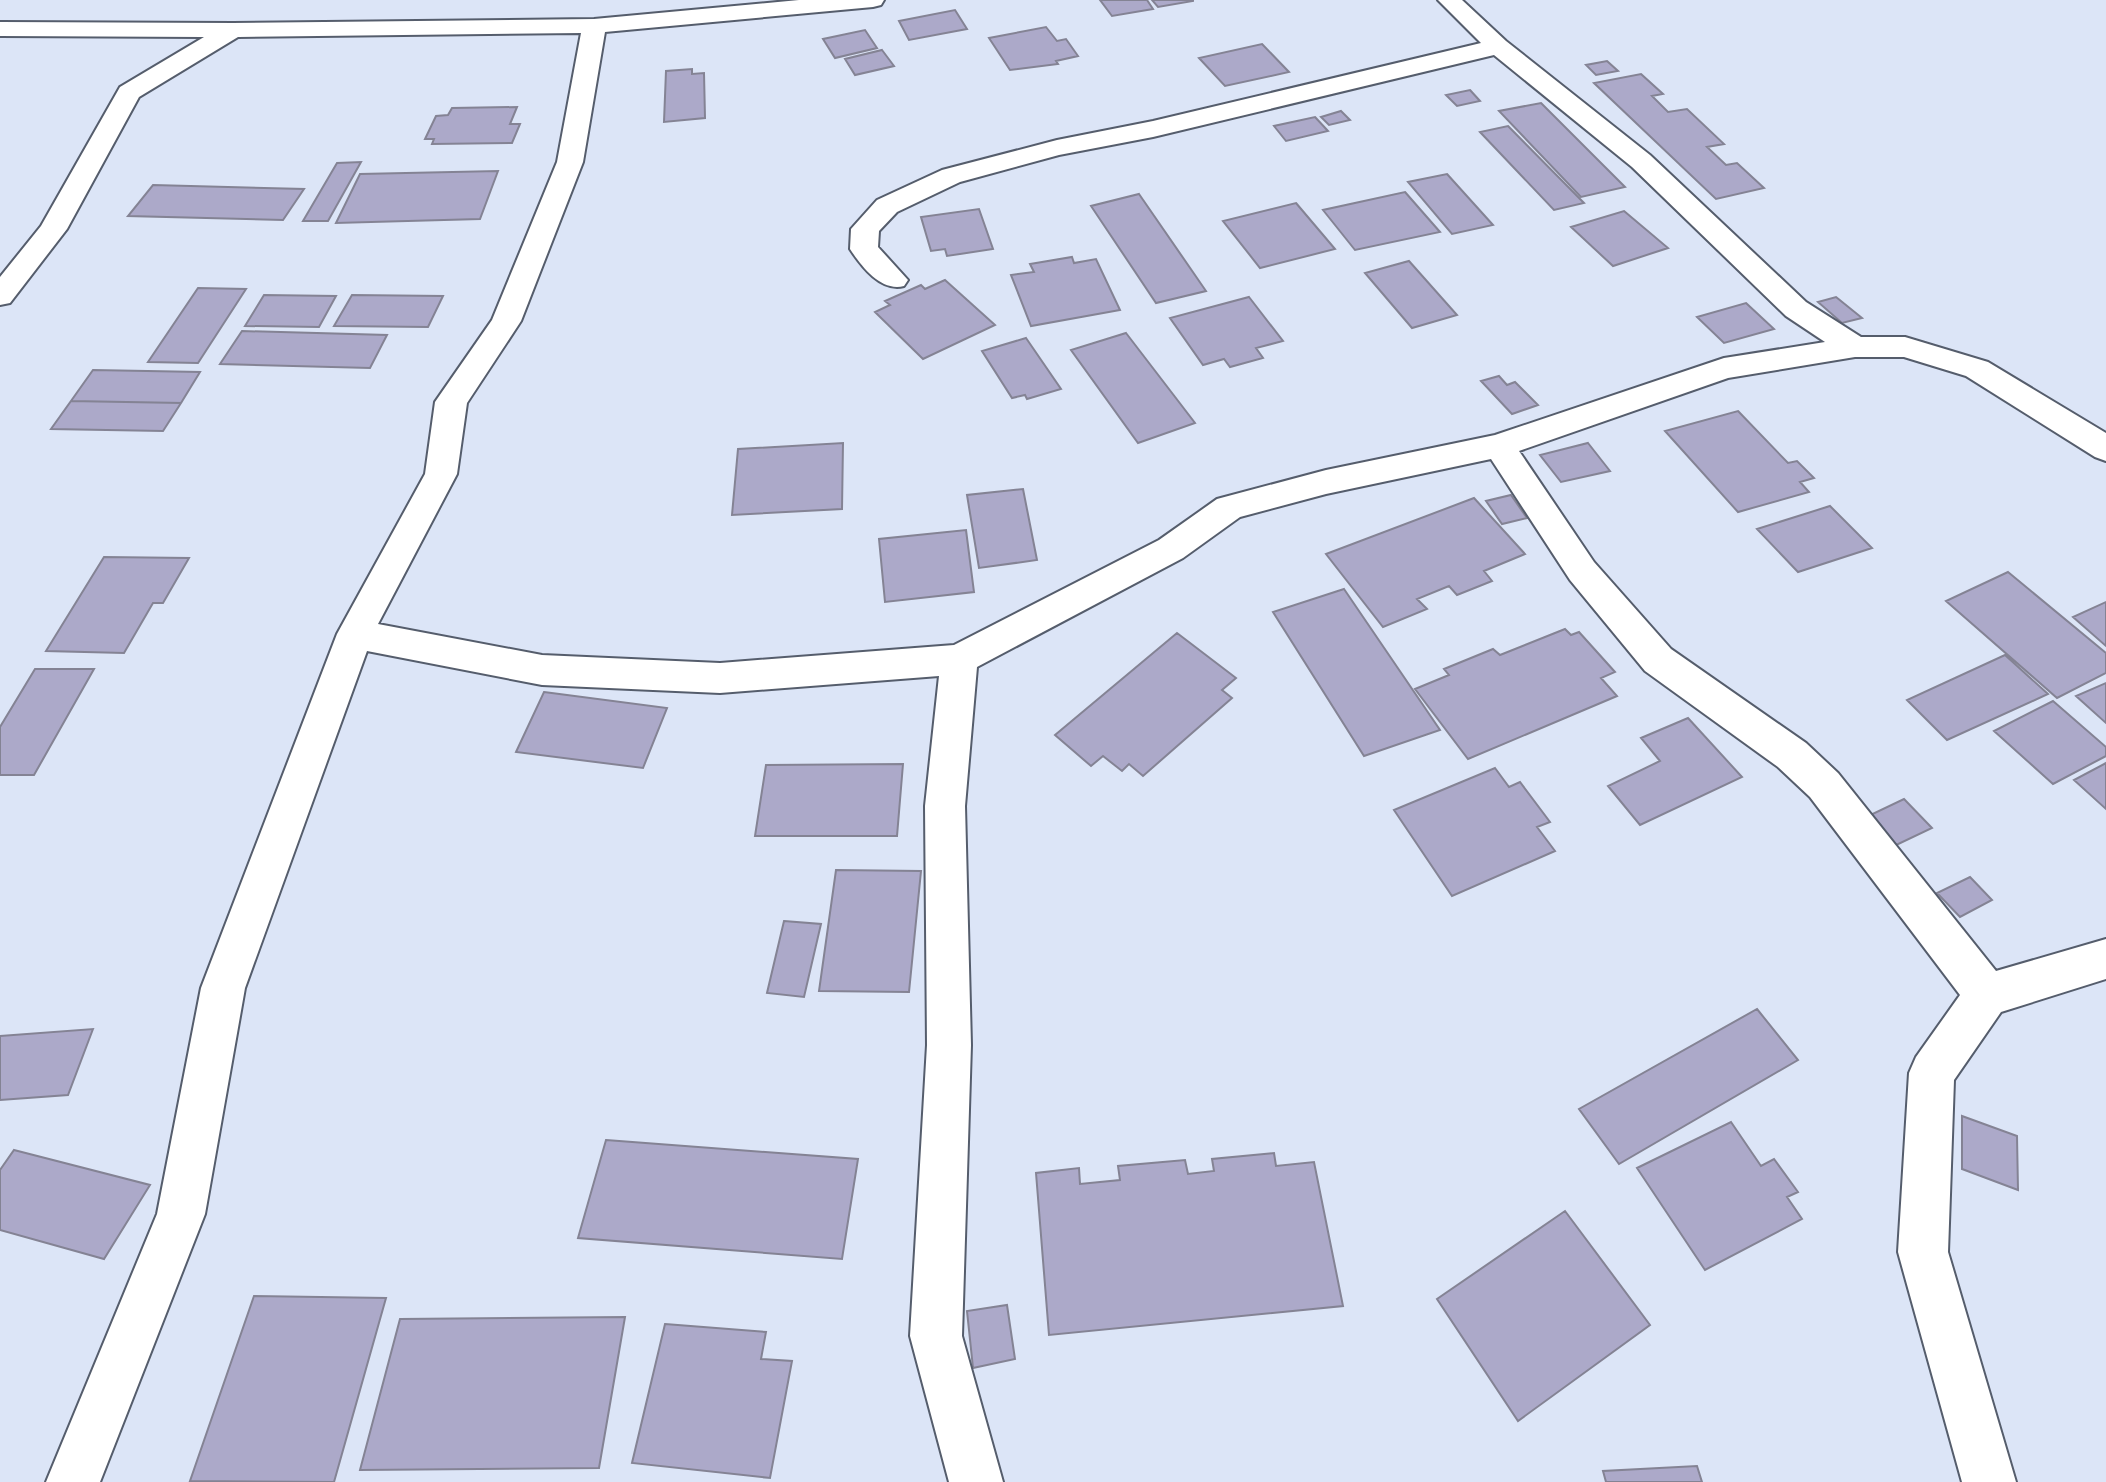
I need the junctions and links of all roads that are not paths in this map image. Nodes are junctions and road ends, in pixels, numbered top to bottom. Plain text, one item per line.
1 (873, 0) edge
2 (1449, 0) edge
3 (594, 26) junction
4 (0, 29) edge
5 (233, 30) junction
6 (1498, 46) junction
7 (894, 280) dead end
8 (0, 296) edge
9 (1855, 347) junction
10 (1499, 446) junction
11 (2106, 449) edge
12 (355, 634) junction
13 (959, 659) junction
14 (2106, 959) edge
15 (1987, 995) junction
16 (73, 1482) edge
17 (976, 1482) edge
18 (1989, 1482) edge

1 - 3 street
2 - 6 street
3 - 5 street
3 - 12 street
4 - 5 street
5 - 8 street
6 - 7 street
6 - 9 street
9 - 10 street
9 - 11 street
10 - 13 street
10 - 15 street
12 - 13 street
12 - 16 street
13 - 17 street
14 - 15 street
15 - 18 street

